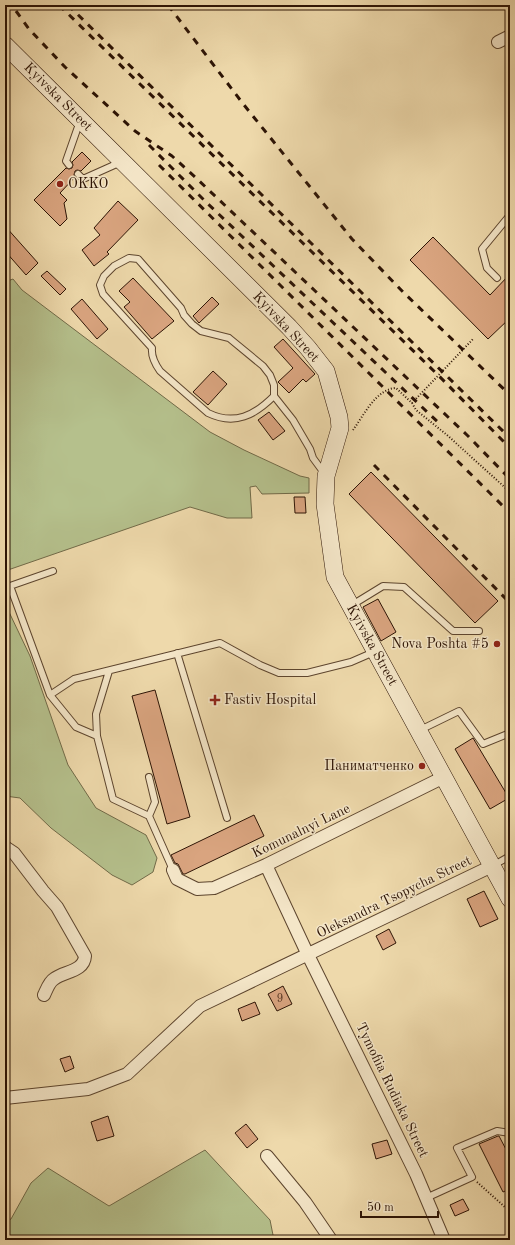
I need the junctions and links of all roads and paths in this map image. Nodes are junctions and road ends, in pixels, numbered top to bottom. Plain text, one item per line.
1 (510, 36) edge
2 (498, 42) dead end
3 (5, 46) edge
4 (80, 120) junction
5 (121, 162) junction
6 (69, 165) dead end
7 (78, 174) dead end
8 (510, 215) edge
9 (497, 278) dead end
10 (474, 338) dead end
11 (274, 396) junction
12 (412, 403) junction
13 (353, 430) dead end
14 (326, 476) junction
15 (510, 492) edge
16 (53, 571) dead end
17 (351, 606) junction
18 (479, 631) dead end
19 (376, 651) junction
20 (177, 653) junction
21 (108, 671) junction
22 (50, 695) junction
23 (419, 731) junction
24 (510, 733) edge
25 (96, 736) junction
26 (149, 777) dead end
27 (444, 777) junction
28 (149, 816) junction
29 (227, 818) dead end
30 (5, 847) edge
31 (510, 856) edge
32 (266, 865) junction
33 (492, 866) junction
34 (173, 870) joint
35 (508, 890) edge
36 (308, 955) junction
37 (44, 995) dead end
38 (5, 1098) edge
39 (510, 1133) edge
40 (267, 1156) dead end
41 (472, 1177) junction
42 (426, 1198) junction
43 (510, 1217) edge
44 (331, 1240) edge
45 (444, 1240) edge

1 - 2 street
3 - 4 main road, Kyivska Street
4 - 5 main road, Kyivska Street
4 - 6 lane
5 - 7 lane
5 - 14 main road, Kyivska Street
8 - 9 lane
10 - 12 path
11 - 11 lane
11 - 14 lane
12 - 13 path
12 - 15 path
14 - 17 main road, Kyivska Street
16 - 22 lane
17 - 18 lane
17 - 19 main road, Kyivska Street
19 - 20 lane
19 - 23 main road, Kyivska Street
20 - 21 lane
20 - 29 lane
21 - 22 lane
21 - 25 lane
22 - 25 lane
23 - 24 lane
23 - 27 main road, Kyivska Street
25 - 28 lane
26 - 28 lane
27 - 32 street, Komunalnyi Lane
27 - 33 main road, Kyivska Street
28 - 34 lane
30 - 37 street
31 - 33 lane
32 - 34 street, Komunalnyi Lane
32 - 36 street, Tymofiia Rudiaka Street
33 - 35 main road, Kyivska Street
33 - 36 street, Oleksandra Tsopycha Street
36 - 38 street, Oleksandra Tsopycha Street
36 - 42 street, Tymofiia Rudiaka Street
39 - 41 lane
40 - 44 street
41 - 42 lane
41 - 43 path
42 - 45 street, Tymofiia Rudiaka Street

